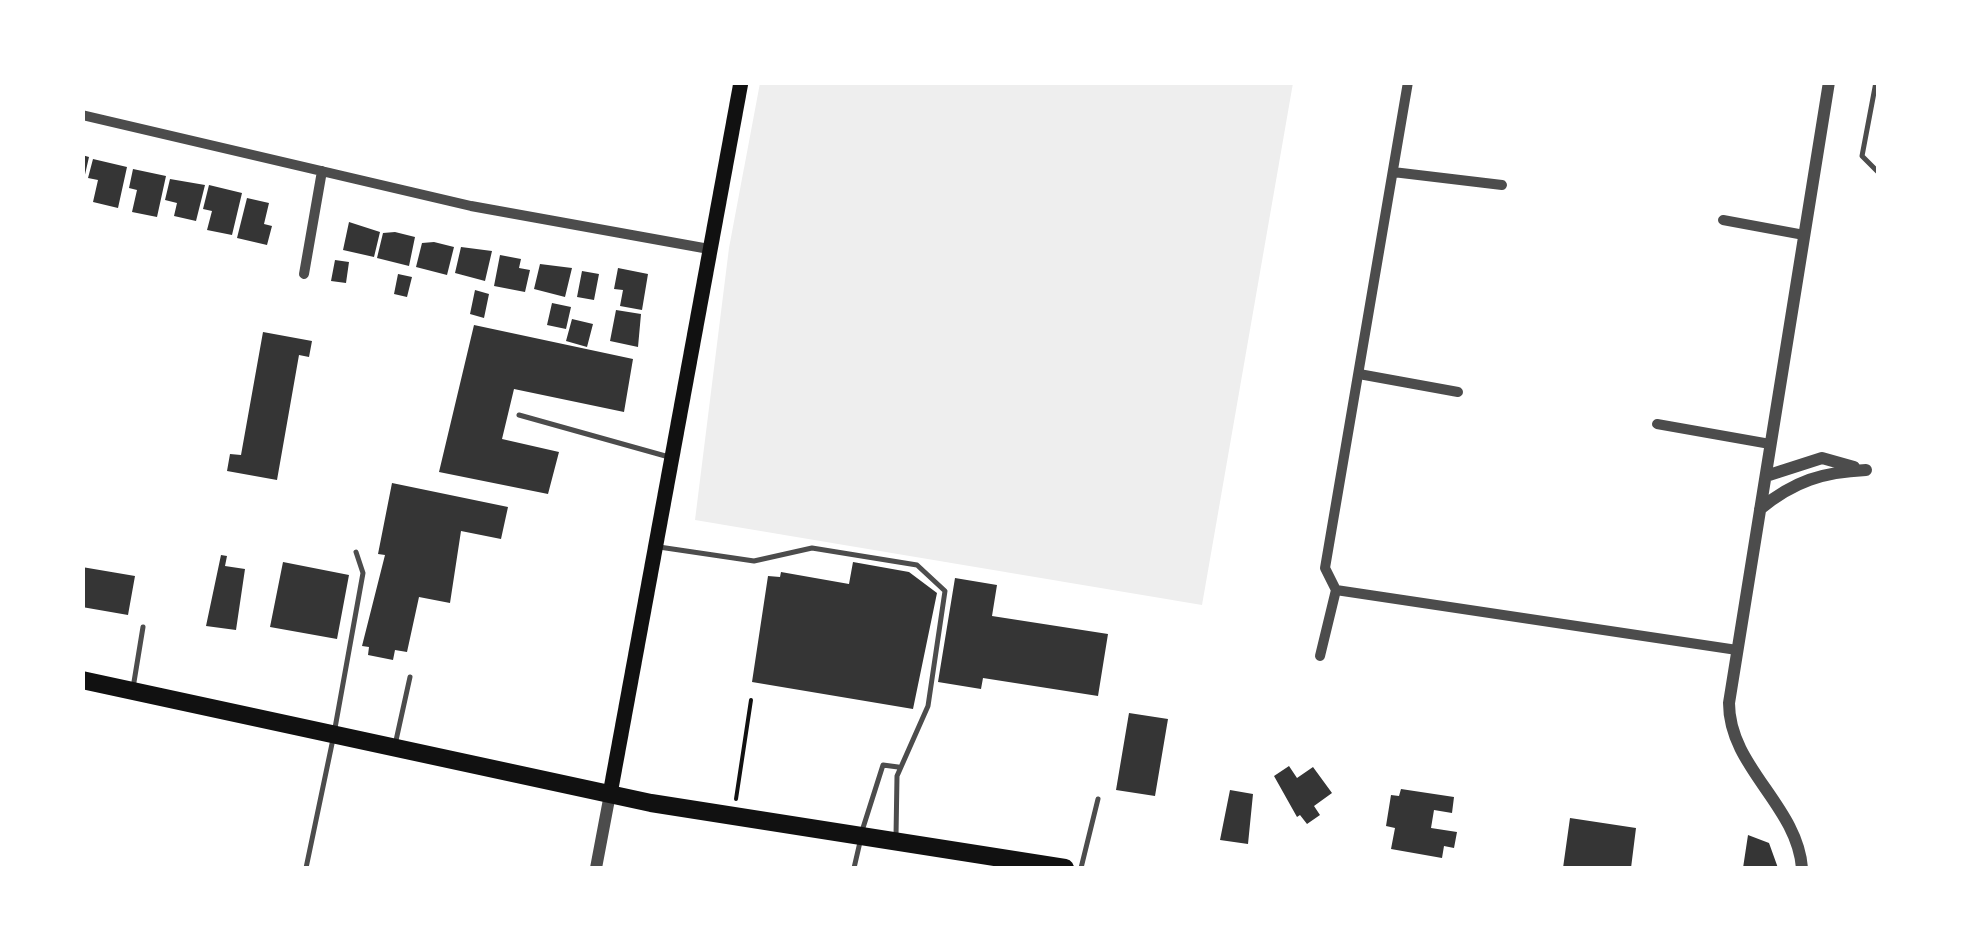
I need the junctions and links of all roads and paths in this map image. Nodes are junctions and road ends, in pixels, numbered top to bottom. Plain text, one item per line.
1 (740, 82) edge
2 (1408, 82) edge
3 (1829, 82) edge
4 (1876, 82) edge
5 (82, 114) edge
6 (322, 172) junction
7 (1393, 172) junction
8 (1878, 172) edge
9 (1502, 185) dead end
10 (1723, 220) dead end
11 (1804, 235) junction
12 (709, 249) junction
13 (304, 274) dead end
14 (1358, 374) junction
15 (1458, 392) dead end
16 (519, 415) dead end
17 (1658, 424) dead end
18 (1770, 444) junction
19 (672, 458) junction
20 (1872, 472) edge
21 (1766, 476) junction
22 (1760, 509) junction
23 (656, 546) junction
24 (356, 552) dead end
25 (1336, 590) junction
26 (143, 628) dead end
27 (1737, 650) junction
28 (1320, 656) dead end
29 (410, 677) dead end
30 (82, 680) edge
31 (133, 691) junction
32 (751, 700) dead end
33 (334, 734) junction
34 (395, 748) junction
35 (898, 767) junction
36 (610, 794) junction
37 (1098, 799) dead end
38 (734, 816) junction
39 (861, 836) junction
40 (896, 841) junction
41 (306, 868) edge
42 (596, 868) edge
43 (854, 868) edge
44 (1065, 868) edge
45 (1080, 868) edge
46 (1802, 868) edge

1 - 12 main road
2 - 7 street
3 - 11 street
4 - 8 lane
5 - 6 street
6 - 12 street
6 - 13 street
7 - 9 street
7 - 14 street
10 - 11 street
11 - 18 street
12 - 19 main road
14 - 15 street
14 - 25 street
16 - 19 lane
17 - 18 street
18 - 21 street
19 - 23 main road
20 - 21 street
20 - 22 street
21 - 22 street
22 - 27 street
23 - 35 lane
23 - 36 main road
24 - 33 lane
25 - 27 street
25 - 28 street
26 - 31 lane
27 - 46 street
29 - 34 lane
30 - 31 main road
31 - 33 main road
32 - 38 path
33 - 34 main road
33 - 41 lane
34 - 36 main road
35 - 39 lane
35 - 40 lane
36 - 38 main road
36 - 42 street
37 - 45 lane
38 - 39 main road
39 - 40 main road
39 - 43 lane
40 - 44 main road

